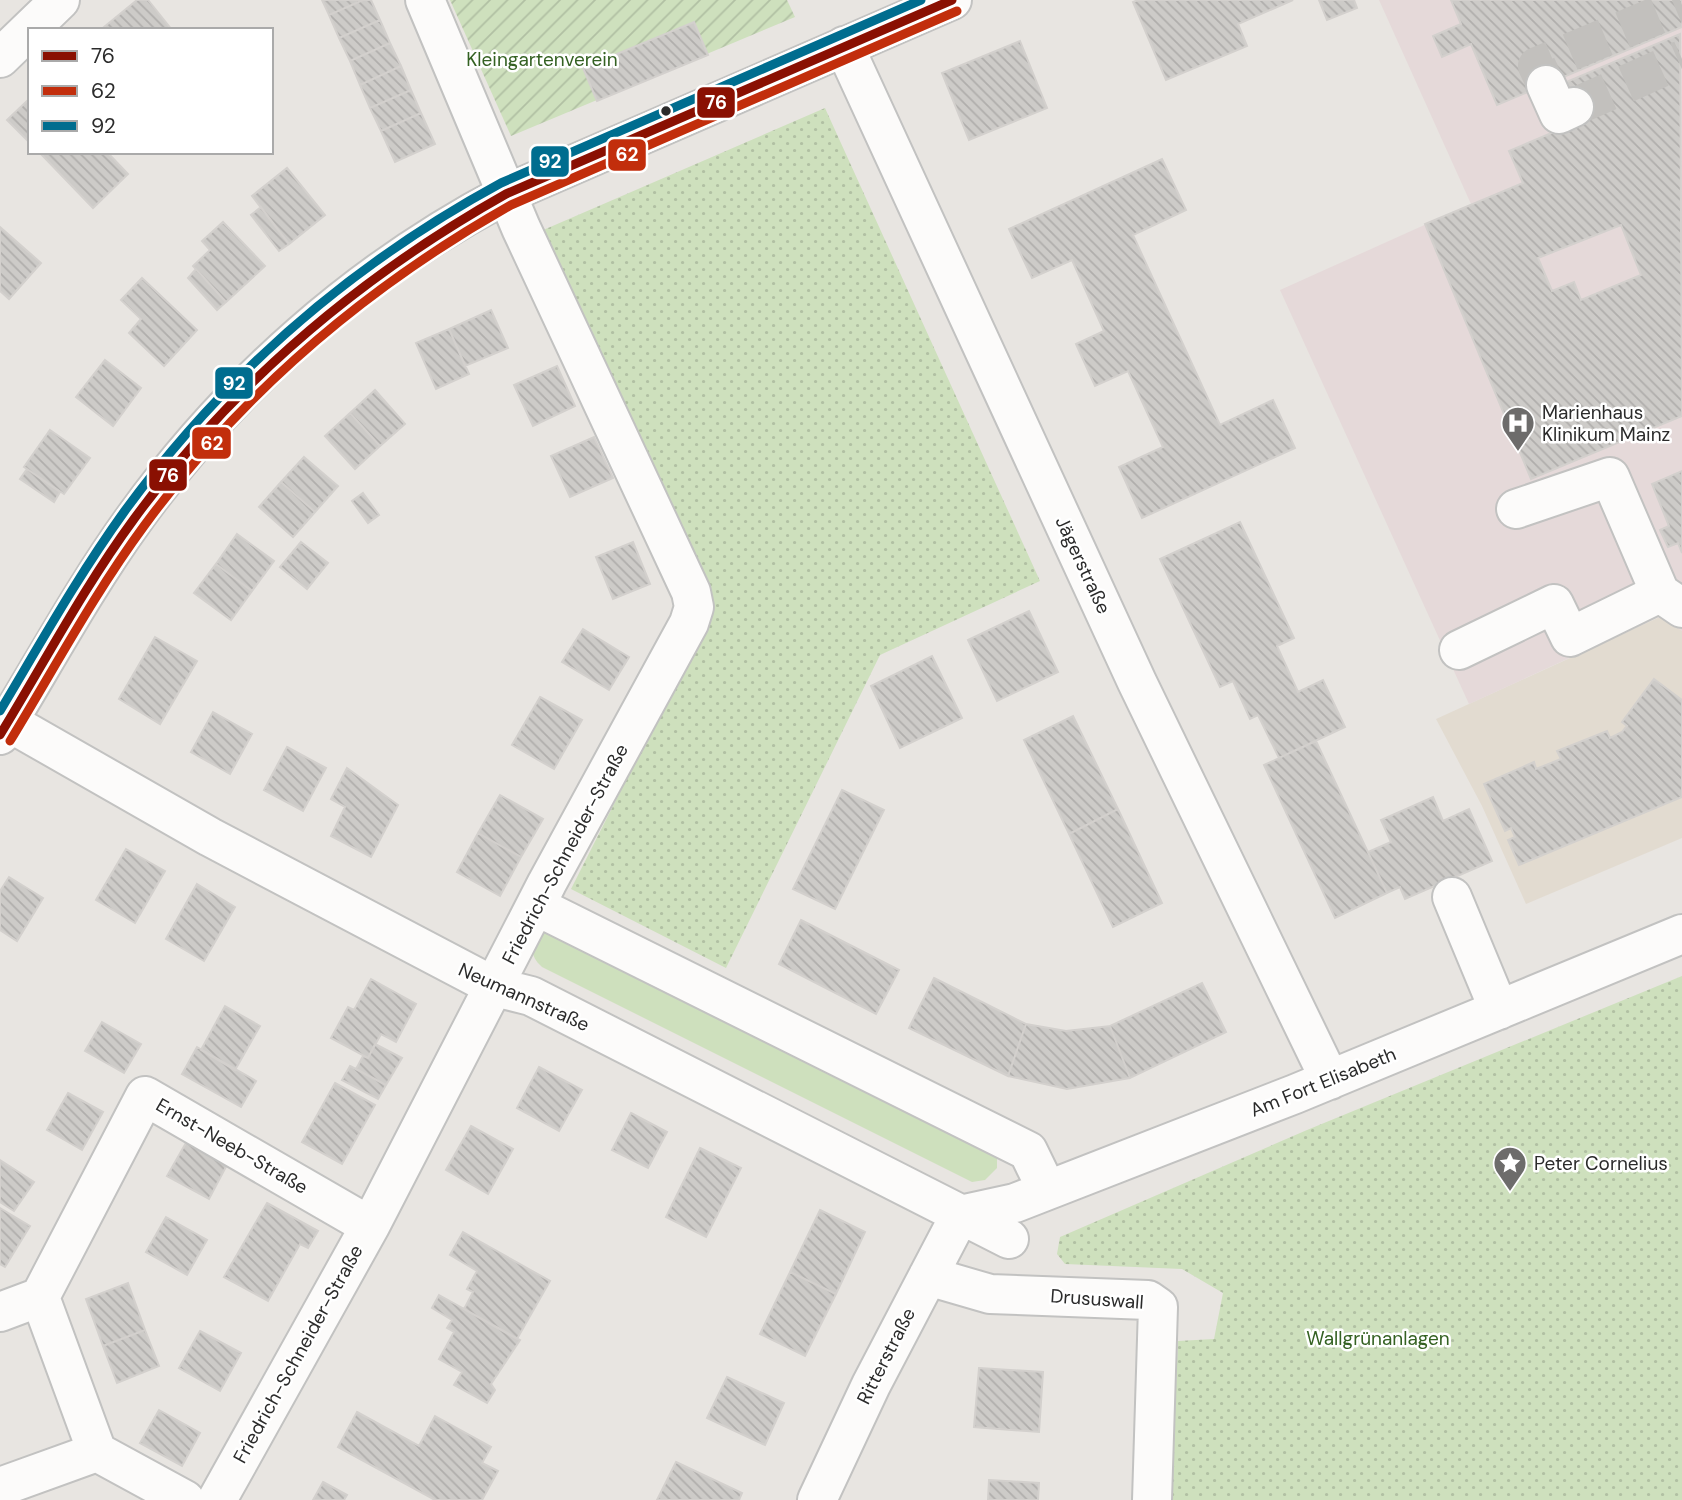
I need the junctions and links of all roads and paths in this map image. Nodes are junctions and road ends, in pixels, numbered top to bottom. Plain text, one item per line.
1 (60, 0) edge
2 (425, 0) edge
3 (952, 0) edge
4 (31, 28) edge
5 (28, 31) edge
6 (844, 46) junction
7 (0, 58) edge
8 (506, 194) junction
9 (1516, 509) dead end
10 (1671, 601) edge
11 (1459, 650) dead end
12 (3, 725) edge
13 (1452, 897) dead end
14 (536, 906) junction
15 (1682, 934) edge
16 (495, 987) junction
17 (1499, 1010) junction
18 (1330, 1080) junction
19 (1046, 1189) junction
20 (960, 1215) junction
21 (370, 1226) junction
22 (1009, 1239) dead end
23 (928, 1276) junction
24 (40, 1297) junction
25 (0, 1311) edge
26 (97, 1452) junction
27 (0, 1487) edge
28 (186, 1500) edge
29 (217, 1500) edge
30 (817, 1500) edge
31 (1152, 1500) edge

1 - 4 street
2 - 8 street
3 - 6 street
5 - 7 street
6 - 8 street
6 - 18 street, Jägerstraße
8 - 12 street
8 - 14 street, Friedrich-Schneider-Straße
9 - 10 street
10 - 11 street
12 - 16 street, Neumannstraße
13 - 17 street
14 - 16 street, Friedrich-Schneider-Straße
14 - 19 street
15 - 17 street, Am Fort Elisabeth
16 - 20 street, Neumannstraße
16 - 21 street, Friedrich-Schneider-Straße
17 - 18 street, Am Fort Elisabeth
18 - 19 street, Am Fort Elisabeth
19 - 20 street, Am Fort Elisabeth
20 - 22 street, Neumannstraße
20 - 23 street, Ritterstraße
21 - 24 street, Ernst-Neeb-Straße
21 - 29 street, Friedrich-Schneider-Straße
23 - 30 street, Ritterstraße
23 - 31 street, Drususwall
24 - 25 street
24 - 26 street
26 - 27 street
26 - 28 street

